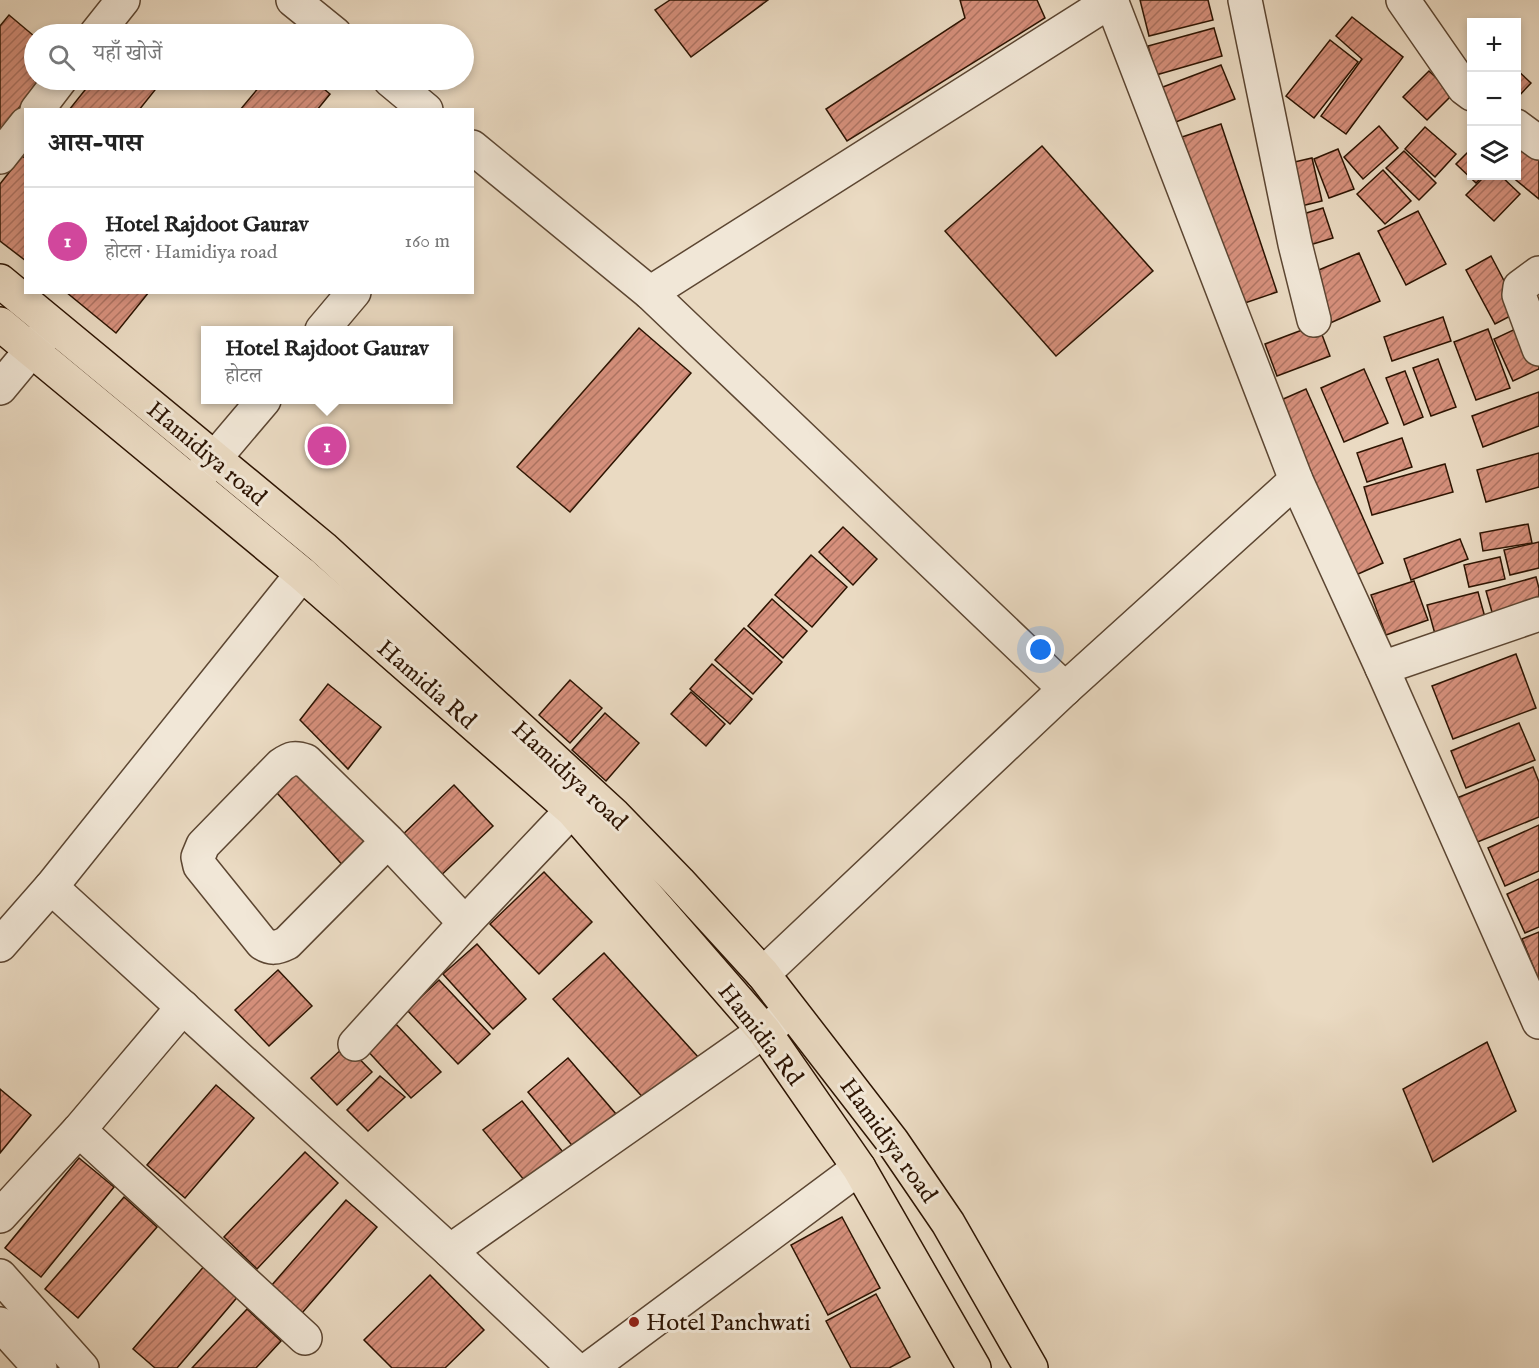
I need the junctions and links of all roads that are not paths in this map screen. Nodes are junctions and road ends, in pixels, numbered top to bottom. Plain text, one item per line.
1 (123, 0) edge
2 (293, 0) edge
3 (1111, 0) edge
4 (1245, 0) edge
5 (1403, 0) edge
6 (104, 24) edge
7 (323, 24) edge
8 (52, 90) edge
9 (402, 90) edge
10 (1467, 90) edge
11 (39, 108) edge
12 (424, 108) edge
13 (24, 127) edge
14 (1521, 130) edge
15 (1539, 143) edge
16 (474, 151) edge
17 (0, 157) edge
18 (1539, 273) edge
19 (0, 280) edge
20 (650, 292) junction
21 (352, 294) edge
22 (1314, 320) dead end
23 (0, 324) edge
24 (52, 325) junction
25 (325, 326) edge
26 (1539, 349) edge
27 (31, 351) junction
28 (0, 388) edge
29 (260, 404) edge
30 (214, 459) junction
31 (1296, 480) junction
32 (192, 483) junction
33 (302, 574) junction
34 (1539, 614) edge
35 (1382, 668) junction
36 (1065, 689) junction
37 (572, 810) junction
38 (388, 841) junction
39 (51, 887) junction
40 (465, 923) junction
41 (0, 945) edge
42 (763, 974) junction
43 (183, 1007) junction
44 (792, 1012) junction
45 (1539, 1022) edge
46 (764, 1031) junction
47 (355, 1044) dead end
48 (79, 1130) junction
49 (859, 1168) junction
50 (0, 1216) edge
51 (450, 1251) junction
52 (0, 1276) edge
53 (0, 1324) edge
54 (305, 1338) dead end
55 (40, 1368) edge
56 (82, 1368) edge
57 (574, 1368) edge
58 (590, 1368) edge
59 (974, 1368) edge
60 (1031, 1368) edge

1 - 6 street
2 - 7 street
3 - 20 street
3 - 31 street
4 - 22 street
5 - 10 street
8 - 11 street
9 - 12 street
13 - 17 street
14 - 15 street
16 - 20 street
18 - 26 street
19 - 24 main road, Hamidiya road
20 - 36 street
21 - 25 street
23 - 27 main road, Hamidia Rd
24 - 27 street
24 - 30 main road, Hamidiya road
27 - 28 street
27 - 32 main road, Hamidia Rd
29 - 30 street
30 - 32 street
30 - 42 main road, Hamidiya road
31 - 35 street
31 - 36 street
32 - 33 main road, Hamidia Rd
33 - 37 main road, Hamidia Rd
33 - 39 street
34 - 35 street
35 - 45 street
36 - 42 street
37 - 40 street
37 - 46 main road, Hamidia Rd
38 - 38 street
38 - 40 street
39 - 41 street
39 - 43 street
40 - 47 street
42 - 44 main road, Hamidiya road
43 - 48 street
43 - 51 street
44 - 46 street
44 - 60 main road, Hamidiya road
46 - 49 main road, Hamidia Rd
46 - 51 street
48 - 50 street
48 - 54 street
49 - 58 street
49 - 59 main road, Hamidia Rd
51 - 57 street
52 - 56 street
53 - 55 street

